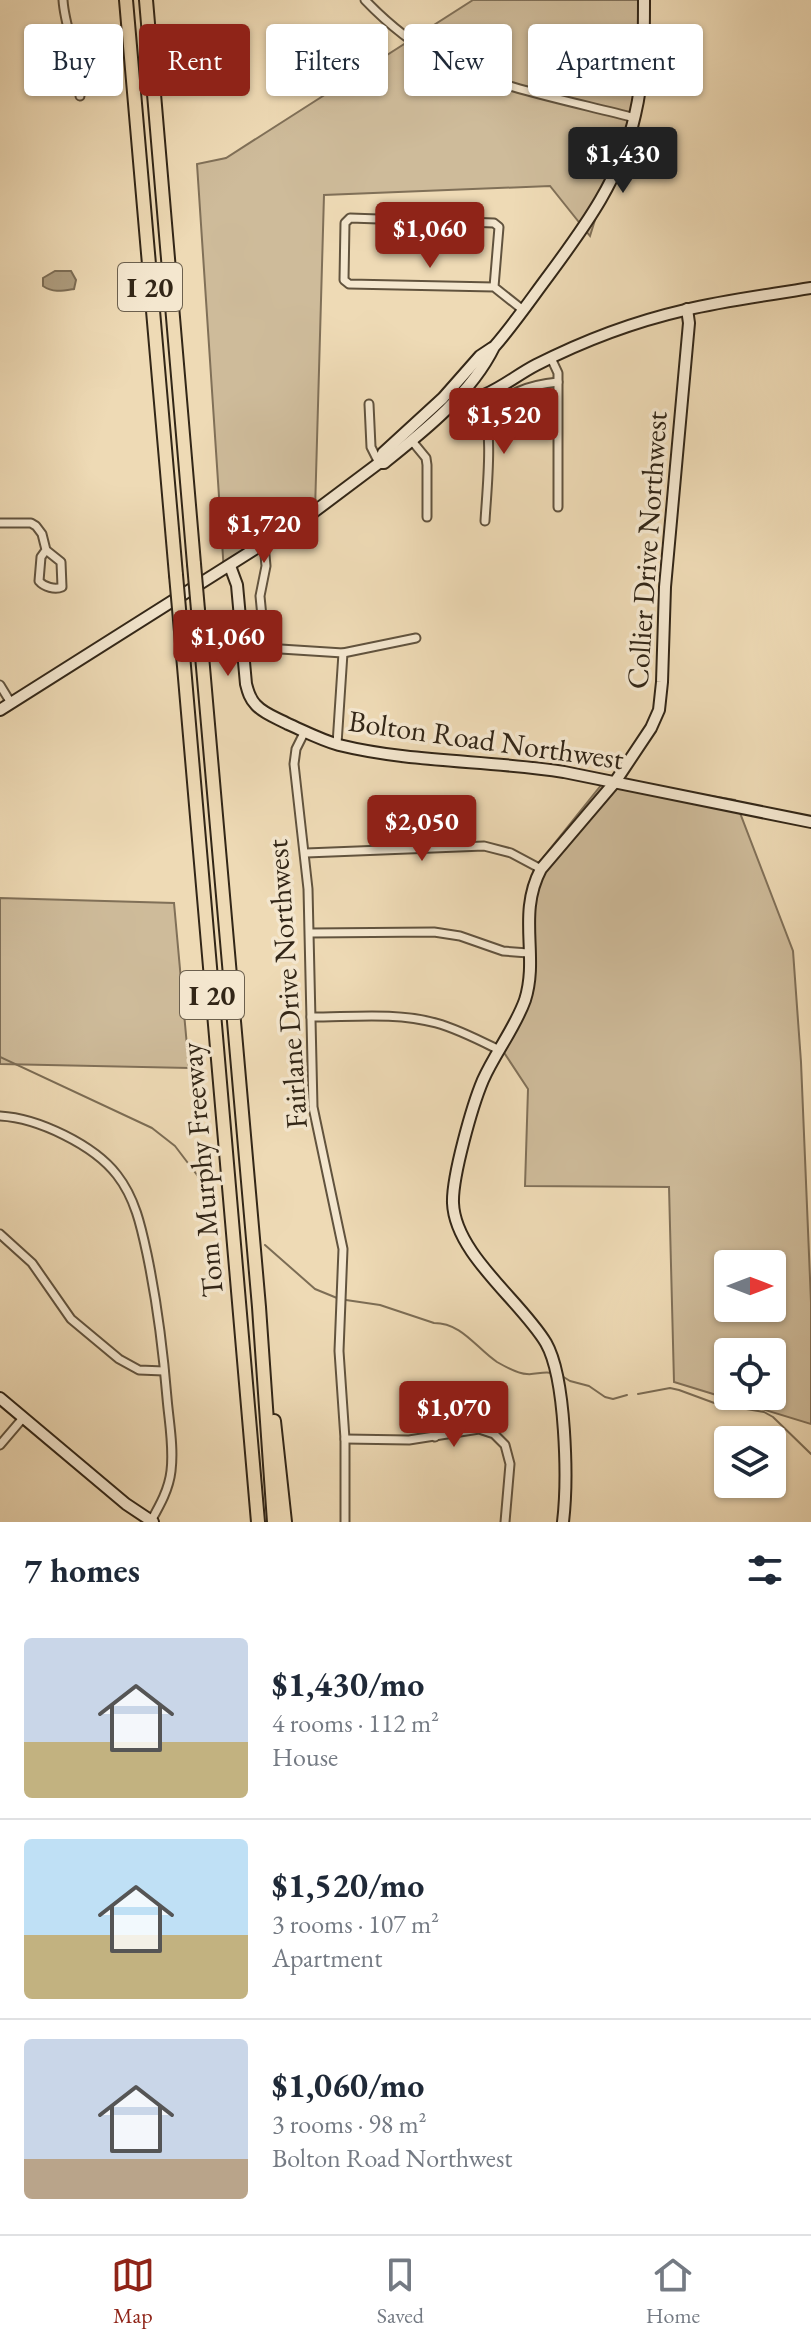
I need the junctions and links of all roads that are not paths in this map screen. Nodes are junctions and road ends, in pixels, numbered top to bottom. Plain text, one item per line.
1 (63, 0) edge
2 (126, 0) edge
3 (146, 0) edge
4 (365, 0) edge
5 (644, 0) edge
6 (66, 24) edge
7 (635, 118) junction
8 (494, 287) junction
9 (811, 288) edge
10 (687, 309) junction
11 (523, 310) junction
12 (494, 347) junction
13 (551, 358) junction
14 (558, 382) junction
15 (481, 398) junction
16 (454, 400) junction
17 (369, 404) dead end
18 (486, 415) junction
19 (412, 441) junction
20 (379, 463) junction
21 (558, 507) dead end
22 (427, 517) dead end
23 (485, 521) dead end
24 (0, 523) edge
25 (264, 544) junction
26 (46, 550) junction
27 (230, 566) junction
28 (416, 638) dead end
29 (343, 653) junction
30 (0, 685) edge
31 (11, 703) junction
32 (0, 710) edge
33 (305, 731) junction
34 (337, 744) junction
35 (615, 782) junction
36 (811, 822) edge
37 (306, 853) junction
38 (541, 869) junction
39 (310, 933) junction
40 (528, 953) junction
41 (311, 1017) junction
42 (499, 1050) junction
43 (0, 1116) edge
44 (0, 1234) edge
45 (259, 1307) junction
46 (164, 1371) junction
47 (0, 1398) edge
48 (427, 1401) dead end
49 (23, 1418) junction
50 (435, 1437) junction
51 (345, 1439) junction
52 (0, 1445) edge
53 (152, 1522) edge
54 (258, 1522) edge
55 (274, 1522) edge
56 (285, 1522) edge
57 (345, 1522) edge
58 (505, 1522) edge
59 (563, 1522) edge

1 - 6 street
2 - 54 highway, Tom Murphy Freeway / I 20, bridge
3 - 45 highway, Tom Murphy Freeway / I 20, bridge
4 - 7 street
5 - 7 main road
7 - 11 main road
8 - 8 street
8 - 11 street
9 - 10 main road
10 - 13 main road
10 - 35 main road, Collier Drive Northwest
11 - 12 main road
12 - 16 main road
12 - 20 main road
13 - 14 street
13 - 15 main road
14 - 18 street
14 - 21 street
15 - 16 main road
15 - 18 street
16 - 19 main road
17 - 20 street
18 - 23 street
19 - 20 main road
19 - 22 street
20 - 25 main road
24 - 26 street
25 - 27 main road
25 - 29 street
26 - 26 street
27 - 31 main road
27 - 33 main road, Bolton Road Northwest
28 - 29 street
29 - 34 street
30 - 31 street
31 - 32 main road
33 - 34 main road, Bolton Road Northwest
33 - 37 street, Fairlane Drive Northwest
34 - 35 main road, Bolton Road Northwest
35 - 36 main road, Bolton Road Northwest
35 - 38 main road, Collier Drive Northwest
37 - 38 street
37 - 39 street, Fairlane Drive Northwest
38 - 40 main road, Collier Drive Northwest
39 - 40 street
39 - 41 street, Fairlane Drive Northwest
40 - 42 main road, Collier Drive Northwest
41 - 42 street
41 - 51 street, Fairlane Drive Northwest
42 - 59 main road, Collier Drive Northwest
43 - 46 street
44 - 46 street
45 - 55 highway, Tom Murphy Freeway / I 20
45 - 56 highway
46 - 53 street
47 - 49 main road
48 - 50 street
49 - 52 street
49 - 53 main road
50 - 51 street
50 - 58 street
51 - 57 street, Fairlane Drive Northwest

